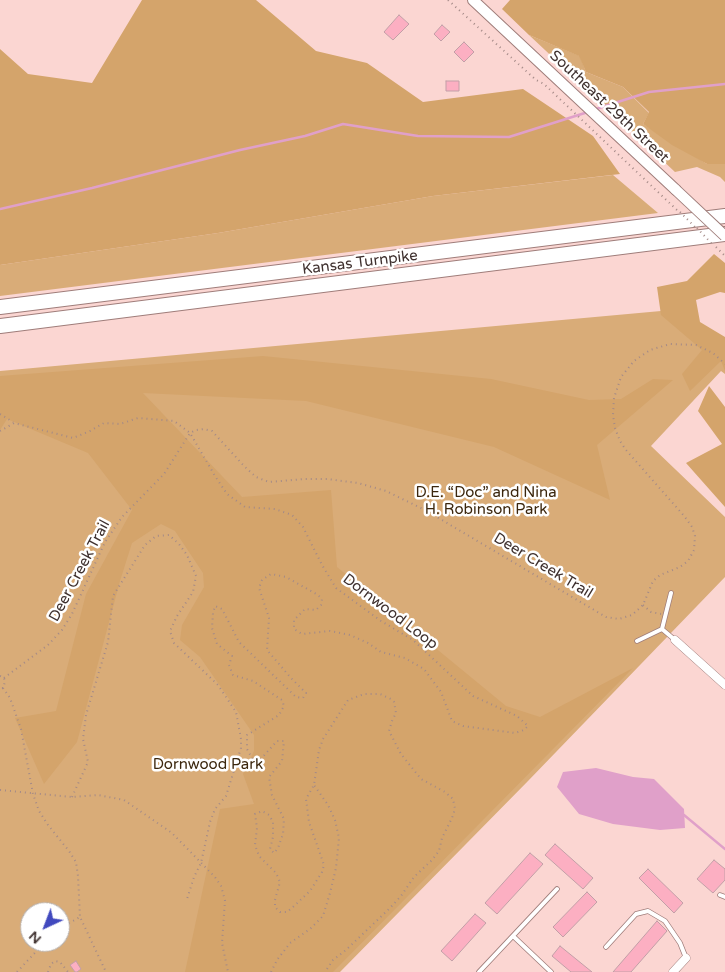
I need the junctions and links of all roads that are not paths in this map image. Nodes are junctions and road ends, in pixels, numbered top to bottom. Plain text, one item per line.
1 (473, 0) edge
2 (725, 216) edge
3 (725, 235) edge
4 (0, 307) edge
5 (0, 326) edge
6 (671, 593) dead end
7 (662, 629) junction
8 (675, 640) joint
9 (637, 641) dead end
10 (725, 686) edge
11 (557, 889) dead end
12 (513, 936) junction
13 (606, 947) dead end
14 (686, 958) joint
15 (479, 972) edge
16 (551, 972) edge
17 (673, 972) edge

1 - 3 main road, Southeast 29th Street, bridge
2 - 4 highway, Kansas Turnpike
3 - 5 highway, Kansas Turnpike
6 - 7 lane
7 - 8 lane
7 - 9 lane
8 - 10 street
11 - 12 lane
12 - 15 lane
12 - 16 lane
13 - 14 lane
14 - 17 street

